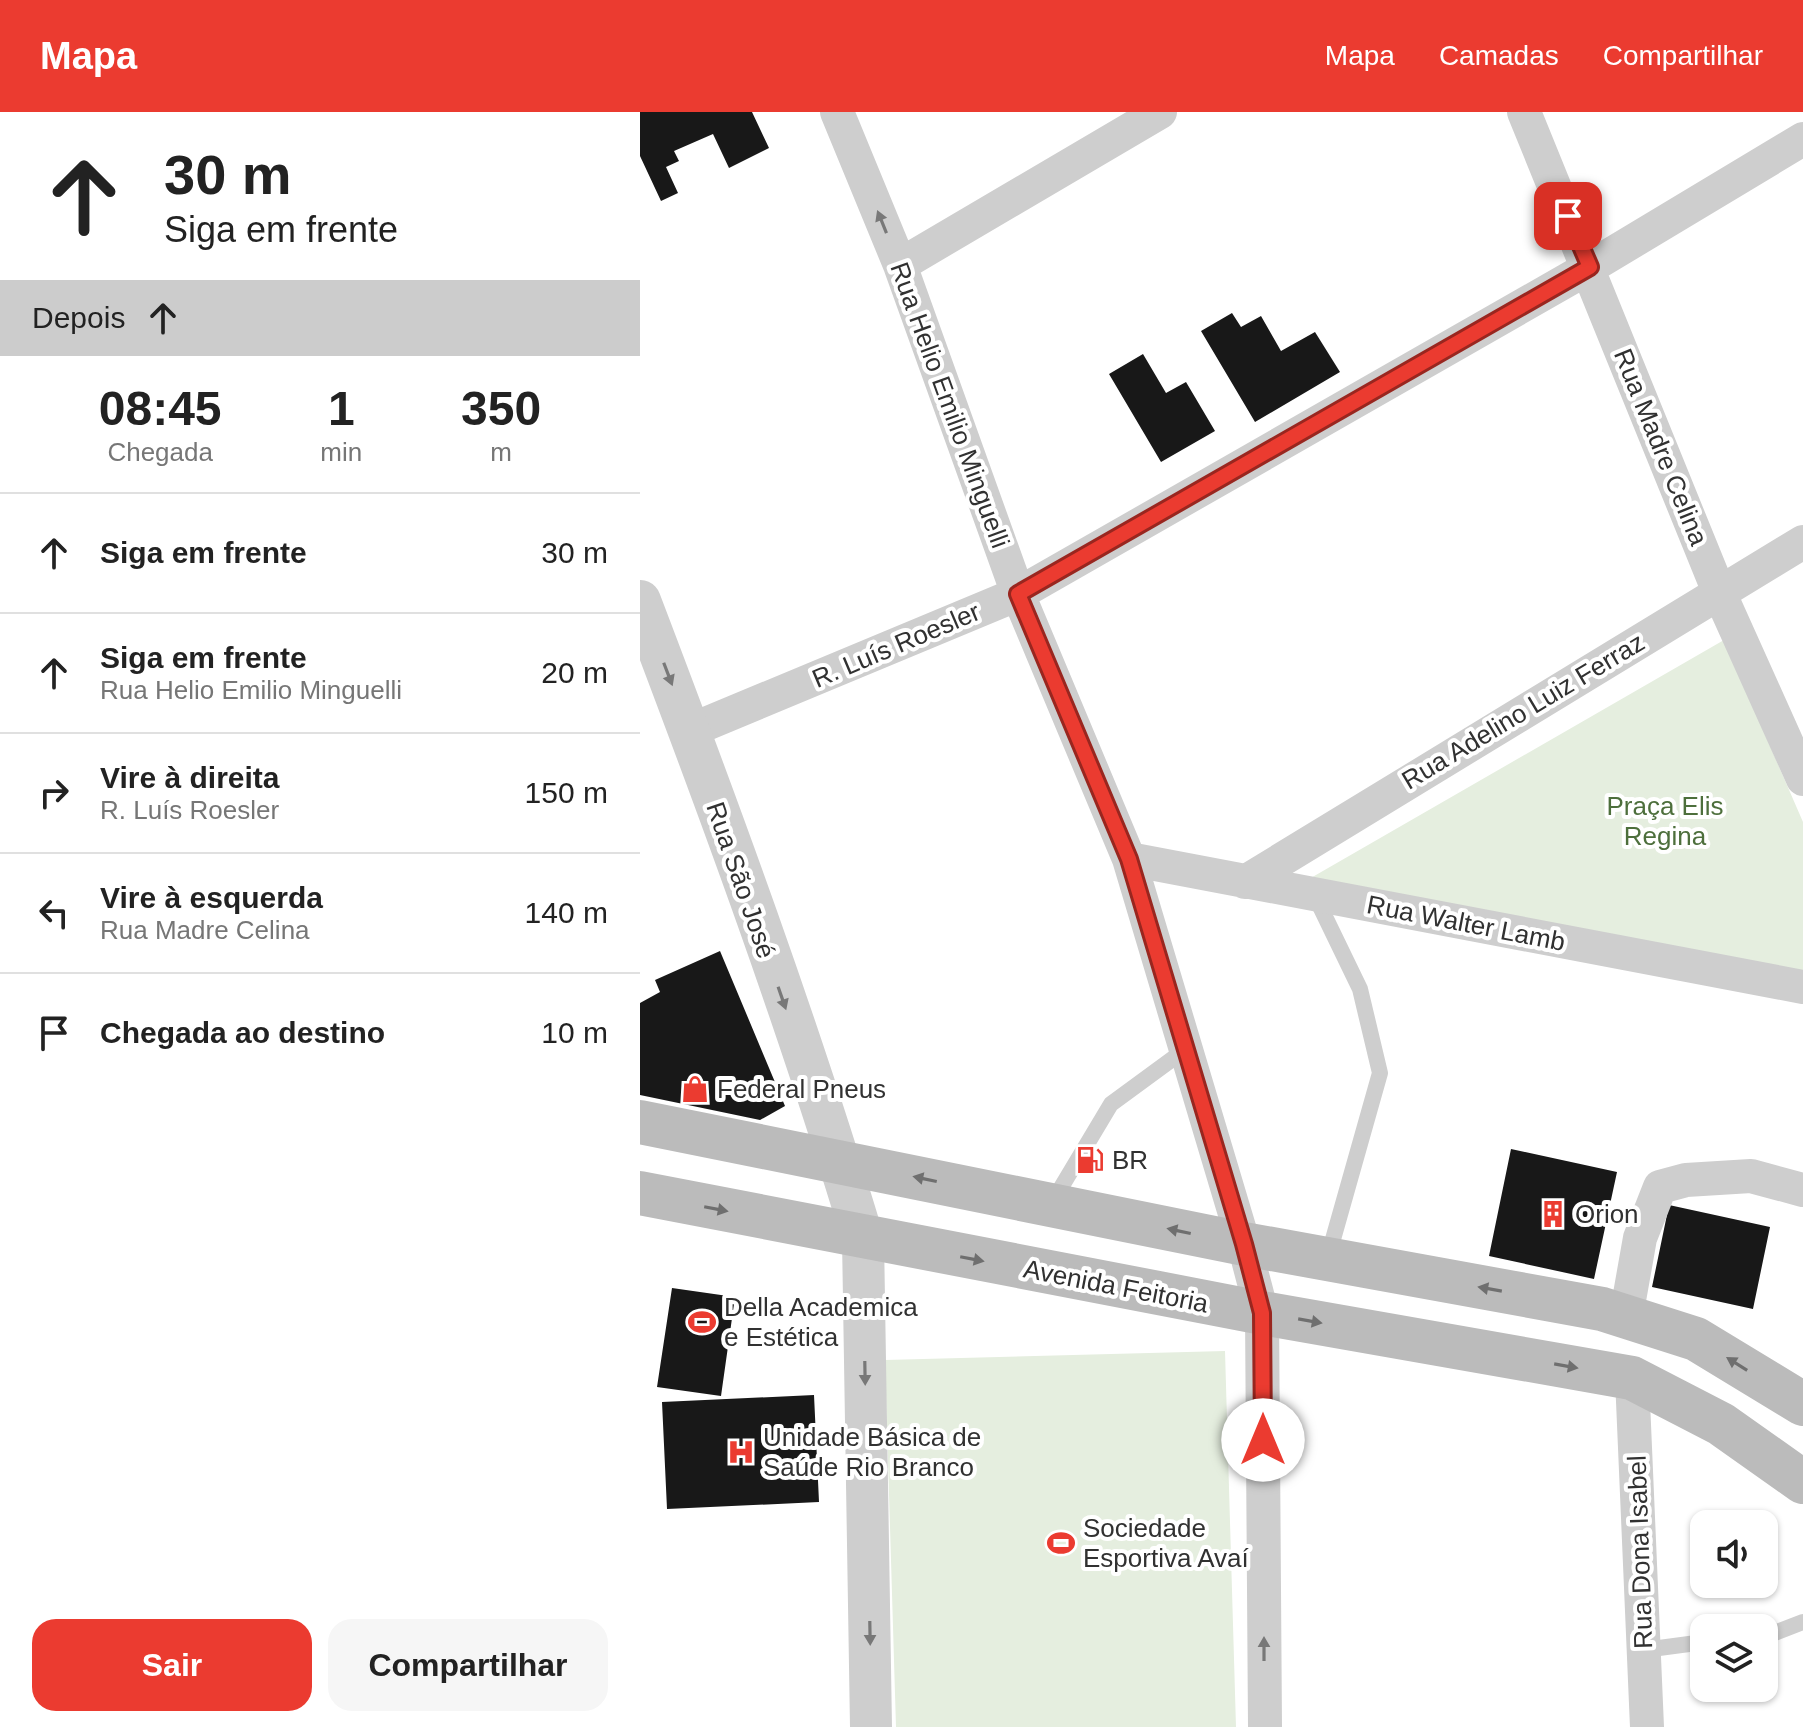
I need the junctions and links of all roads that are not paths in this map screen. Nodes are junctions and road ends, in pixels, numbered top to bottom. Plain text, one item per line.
1 (837, 112) edge
2 (1160, 112) edge
3 (1524, 112) edge
4 (1803, 139) edge
5 (900, 265) junction
6 (1590, 267) junction
7 (1803, 542) edge
8 (1719, 592) junction
9 (1018, 594) junction
10 (640, 601) edge
11 (689, 731) junction
12 (1803, 779) edge
13 (1129, 859) junction
14 (1245, 882) junction
15 (1314, 895) junction
16 (1803, 987) edge
17 (1186, 1049) junction
18 (640, 1122) edge
19 (839, 1161) junction
20 (1803, 1190) edge
21 (640, 1193) edge
22 (1051, 1204) junction
23 (863, 1239) junction
24 (1244, 1244) junction
25 (1327, 1260) junction
26 (1262, 1313) junction
27 (1626, 1317) junction
28 (1632, 1378) junction
29 (1803, 1404) edge
30 (1803, 1482) edge
31 (1803, 1622) edge
32 (1778, 1632) edge
33 (1690, 1644) edge
34 (1644, 1650) junction
35 (871, 1727) edge
36 (1265, 1727) edge
37 (1647, 1727) edge

5 -> 1 street, Rua Helio Emilio Minguelli
2 - 5 street
3 - 6 street, Rua Madre Celina
4 - 6 street, R. Luís Roesler
5 - 9 street, Rua Helio Emilio Minguelli
6 - 8 street, Rua Madre Celina
6 - 9 street, R. Luís Roesler
7 - 8 street, Rua Adelino Luiz Ferraz
8 - 12 street, Rua Madre Celina
8 - 14 street, Rua Adelino Luiz Ferraz
9 - 11 street, R. Luís Roesler
9 - 13 street, Rua Helio Emilio Minguelli
10 -> 11 street, Rua São José
11 -> 19 street, Rua São José
13 - 14 street, Rua Walter Lamb
13 - 17 street, Rua Helio Emilio Minguelli
14 - 15 street, Rua Walter Lamb
15 - 16 street, Rua Walter Lamb
15 - 25 lane
17 - 22 lane
17 - 24 street, Rua Helio Emilio Minguelli
18 - 19 main road
22 -> 19 main road
19 - 23 street, Rua São José
20 - 27 street
21 -> 23 main road, Avenida Feitoria
24 -> 22 main road
23 -> 26 main road, Avenida Feitoria
23 -> 35 street, Rua São José
24 - 25 main road
24 - 26 street, Rua Helio Emilio Minguelli
27 -> 25 main road
26 -> 28 main road, Avenida Feitoria
36 -> 26 street, Rua Helio Emilio Minguelli
29 -> 27 main road
28 - 30 main road, Avenida Feitoria
28 - 34 street, Rua Dona Isabel
31 - 32 lane
33 - 34 lane
34 - 37 street, Rua Dona Isabel

